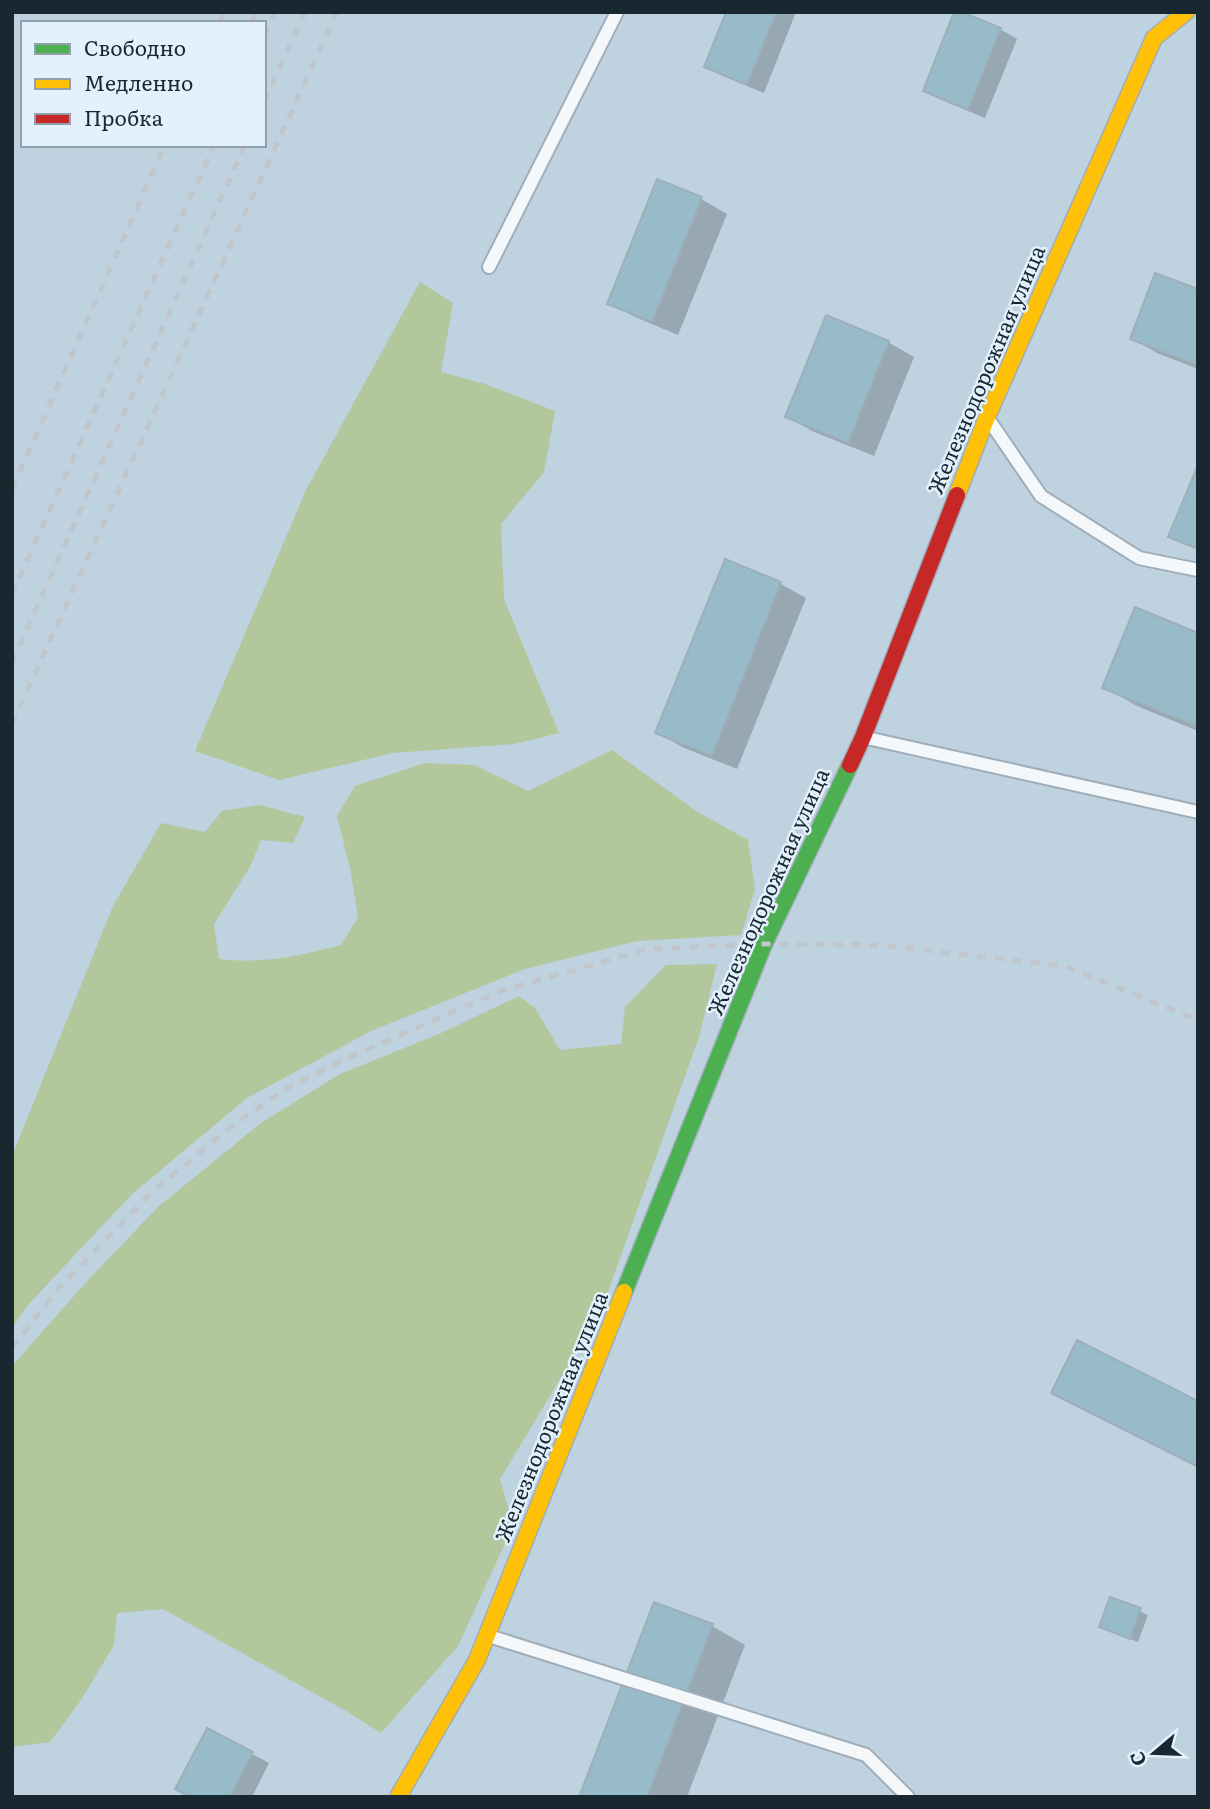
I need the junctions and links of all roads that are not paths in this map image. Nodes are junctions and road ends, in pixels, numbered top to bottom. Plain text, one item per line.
1 (617, 12) edge
2 (1186, 12) edge
3 (489, 267) dead end
4 (987, 417) junction
5 (1198, 569) edge
6 (863, 737) junction
7 (1198, 812) edge
8 (487, 1635) junction
9 (398, 1797) edge
10 (908, 1797) edge

1 - 3 lane
2 - 4 street, Железнодорожная улица
4 - 5 lane
4 - 6 street, Железнодорожная улица
6 - 7 lane
6 - 8 street, Железнодорожная улица
8 - 9 street, Железнодорожная улица
8 - 10 lane

